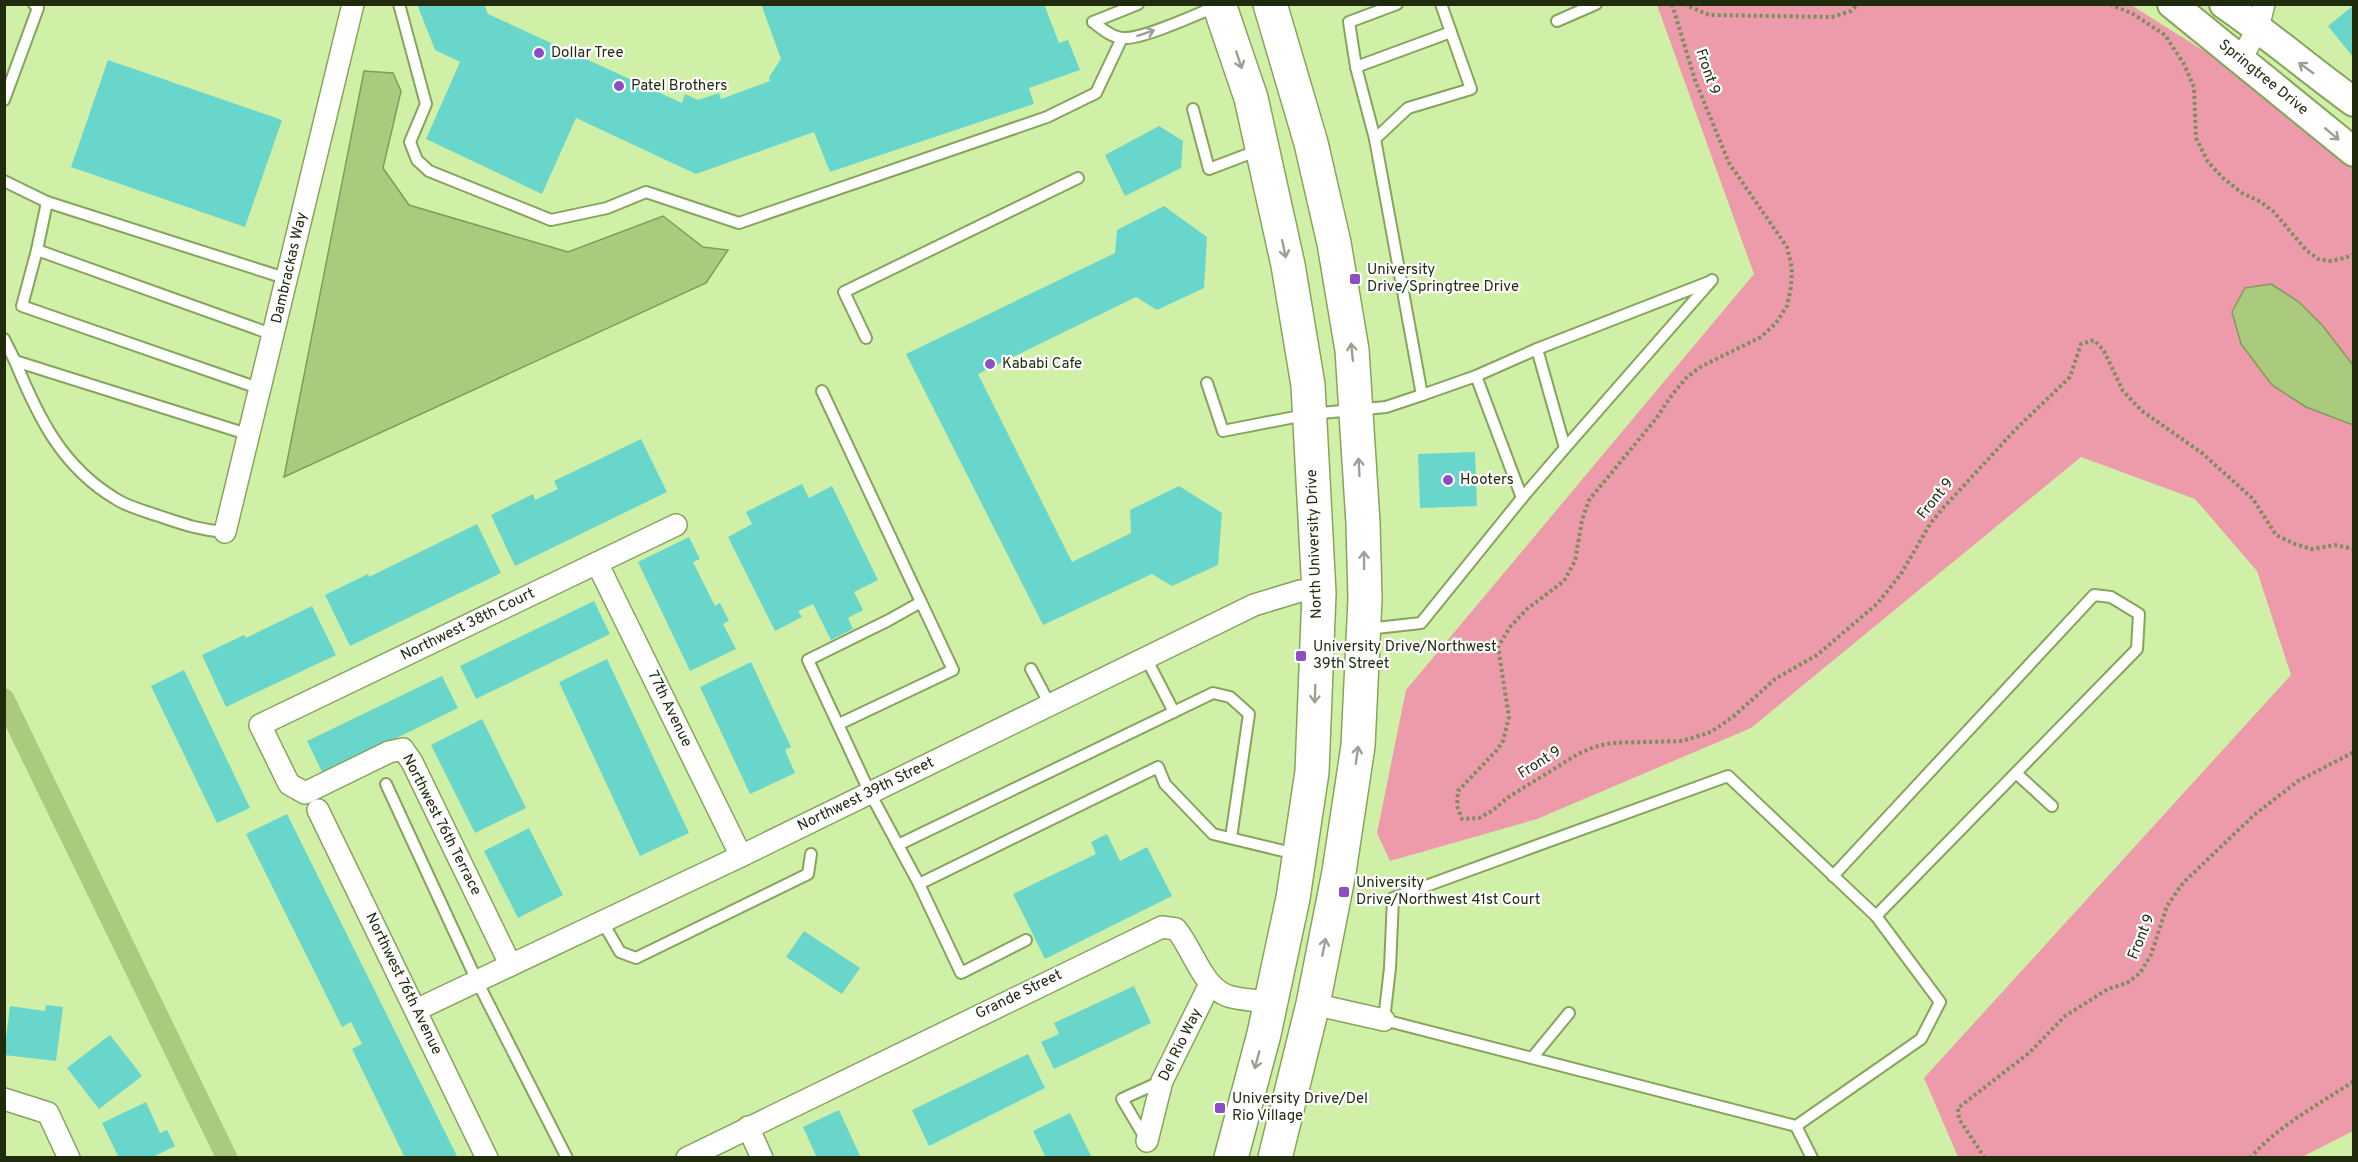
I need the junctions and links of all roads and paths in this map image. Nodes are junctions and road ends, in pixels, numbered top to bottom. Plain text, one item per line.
1 (34, 4) edge
2 (354, 4) edge
3 (399, 4) edge
4 (1138, 4) edge
5 (1270, 4) edge
6 (1397, 4) edge
7 (1441, 4) edge
8 (1596, 4) edge
9 (1672, 4) edge
10 (1684, 4) edge
11 (1858, 4) edge
12 (2110, 4) edge
13 (2172, 4) edge
14 (2224, 4) edge
15 (1220, 5) edge
16 (2261, 16) edge
17 (1557, 21) dead end
18 (1451, 32) junction
19 (1122, 38) junction
20 (2241, 59) junction
21 (1356, 68) junction
22 (4, 100) edge
23 (2354, 102) edge
24 (1193, 109) dead end
25 (1375, 139) junction
26 (1262, 149) junction
27 (2354, 152) edge
28 (1078, 178) dead end
29 (4, 181) edge
30 (47, 202) junction
31 (37, 249) junction
32 (2354, 254) edge
33 (288, 279) junction
34 (274, 335) junction
35 (866, 338) dead end
36 (4, 339) edge
37 (1538, 349) junction
38 (15, 361) junction
39 (1476, 376) junction
40 (1207, 383) dead end
41 (261, 389) junction
42 (822, 391) dead end
43 (1422, 395) junction
44 (1356, 411) junction
45 (1310, 414) junction
46 (247, 434) junction
47 (1565, 448) junction
48 (1522, 498) junction
49 (676, 525) dead end
50 (225, 532) joint
51 (2354, 549) edge
52 (597, 562) junction
53 (1319, 593) junction
54 (921, 602) junction
55 (1364, 630) junction
56 (1146, 658) junction
57 (1031, 669) dead end
58 (1050, 705) junction
59 (1174, 712) junction
60 (260, 724) joint
61 (838, 724) junction
62 (2354, 752) edge
63 (2016, 773) junction
64 (386, 784) dead end
65 (870, 793) junction
66 (312, 802) junction
67 (2052, 806) dead end
68 (1231, 838) junction
69 (898, 845) junction
70 (812, 854) dead end
71 (1299, 855) junction
72 (741, 856) junction
73 (1833, 876) junction
74 (919, 884) junction
75 (1288, 915) junction
76 (1876, 916) junction
77 (602, 921) junction
78 (1026, 940) dead end
79 (510, 964) junction
80 (477, 981) junction
81 (1210, 984) junction
82 (1315, 995) junction
83 (416, 1010) junction
84 (1268, 1013) junction
85 (1569, 1013) dead end
86 (1384, 1020) junction
87 (1532, 1058) junction
88 (1162, 1081) junction
89 (2354, 1081) edge
90 (1292, 1089) junction
91 (4, 1099) edge
92 (1796, 1126) junction
93 (748, 1127) junction
94 (1147, 1141) joint
95 (69, 1158) edge
96 (487, 1158) edge
97 (567, 1158) edge
98 (687, 1158) edge
99 (762, 1158) edge
100 (1231, 1158) edge
101 (1275, 1158) edge
102 (1812, 1158) edge
103 (1985, 1158) edge
104 (2250, 1158) edge

1 - 22 lane
2 - 33 street, Dambrackas Way
3 - 19 lane
4 - 19 lane
44 -> 5 main road
6 - 21 lane
7 - 18 lane
8 - 17 lane
9 - 51 path, Front 9
10 - 11 path
12 - 32 path
13 - 20 street, Springtree Drive
14 - 16 street
19 -> 15 lane
15 -> 26 main road, North University Drive
16 - 20 street
23 -> 16 street
18 - 21 lane
18 - 25 lane
20 -> 27 street, Springtree Drive
21 - 25 lane
24 - 26 lane
25 - 43 lane
26 -> 45 main road, North University Drive
28 - 35 lane
29 - 30 lane
30 - 31 lane
30 - 33 lane
31 - 34 lane
31 - 41 lane
33 - 34 street, Dambrackas Way
34 - 41 street, Dambrackas Way
36 - 38 lane
37 - 39 lane
37 - 47 lane
37 - 47 lane
38 - 46 lane
38 - 50 lane
39 - 43 lane
39 - 48 lane
40 - 45 lane
41 - 46 street, Dambrackas Way
42 - 54 lane
43 - 44 lane
44 - 45 lane
55 -> 44 main road
45 - 53 main road, North University Drive
46 - 50 street, Dambrackas Way
47 - 48 lane
48 - 55 lane
49 - 52 street, Northwest 38th Court
52 - 60 street, Northwest 38th Court
52 - 72 street, 77th Avenue
53 - 56 street, Northwest 39th Street
53 -> 71 main road, North University Drive
54 - 61 lane
54 - 61 lane
82 -> 55 main road
56 - 58 street, Northwest 39th Street
56 - 59 lane
57 - 58 lane
58 - 65 street, Northwest 39th Street
59 - 68 lane
59 - 69 lane
60 - 66 street, Northwest 76th Avenue
61 - 65 lane
62 - 103 path, Front 9
63 - 67 lane
63 - 73 lane
63 - 76 lane
64 - 80 lane
65 - 69 lane
65 - 72 street, Northwest 39th Street
66 - 79 street, Northwest 76th Terrace
66 - 83 street, Northwest 76th Avenue
68 - 71 lane
68 - 74 lane
69 - 74 lane
70 - 77 lane
71 - 75 main road, North University Drive
72 - 77 street, Northwest 39th Street
73 - 76 lane
73 - 86 lane
74 - 78 lane
75 - 82 main road
75 - 84 main road, North University Drive
76 - 92 lane
77 - 79 street, Northwest 39th Street
79 - 80 street, Northwest 39th Street
80 - 83 street, Northwest 39th Street
80 - 97 lane
81 - 84 street
81 - 88 street, Del Rio Way
81 - 93 street, Grande Street
82 - 86 street
82 - 90 main road
83 - 96 street, Northwest 76th Avenue
84 - 90 main road
84 -> 100 main road, North University Drive
85 - 87 lane
86 - 87 lane
87 - 92 lane
88 - 94 street, Del Rio Way
88 - 94 lane
89 - 104 path
90 - 101 main road
91 - 95 street
92 - 102 lane
93 - 98 street, Grande Street
93 - 99 street

